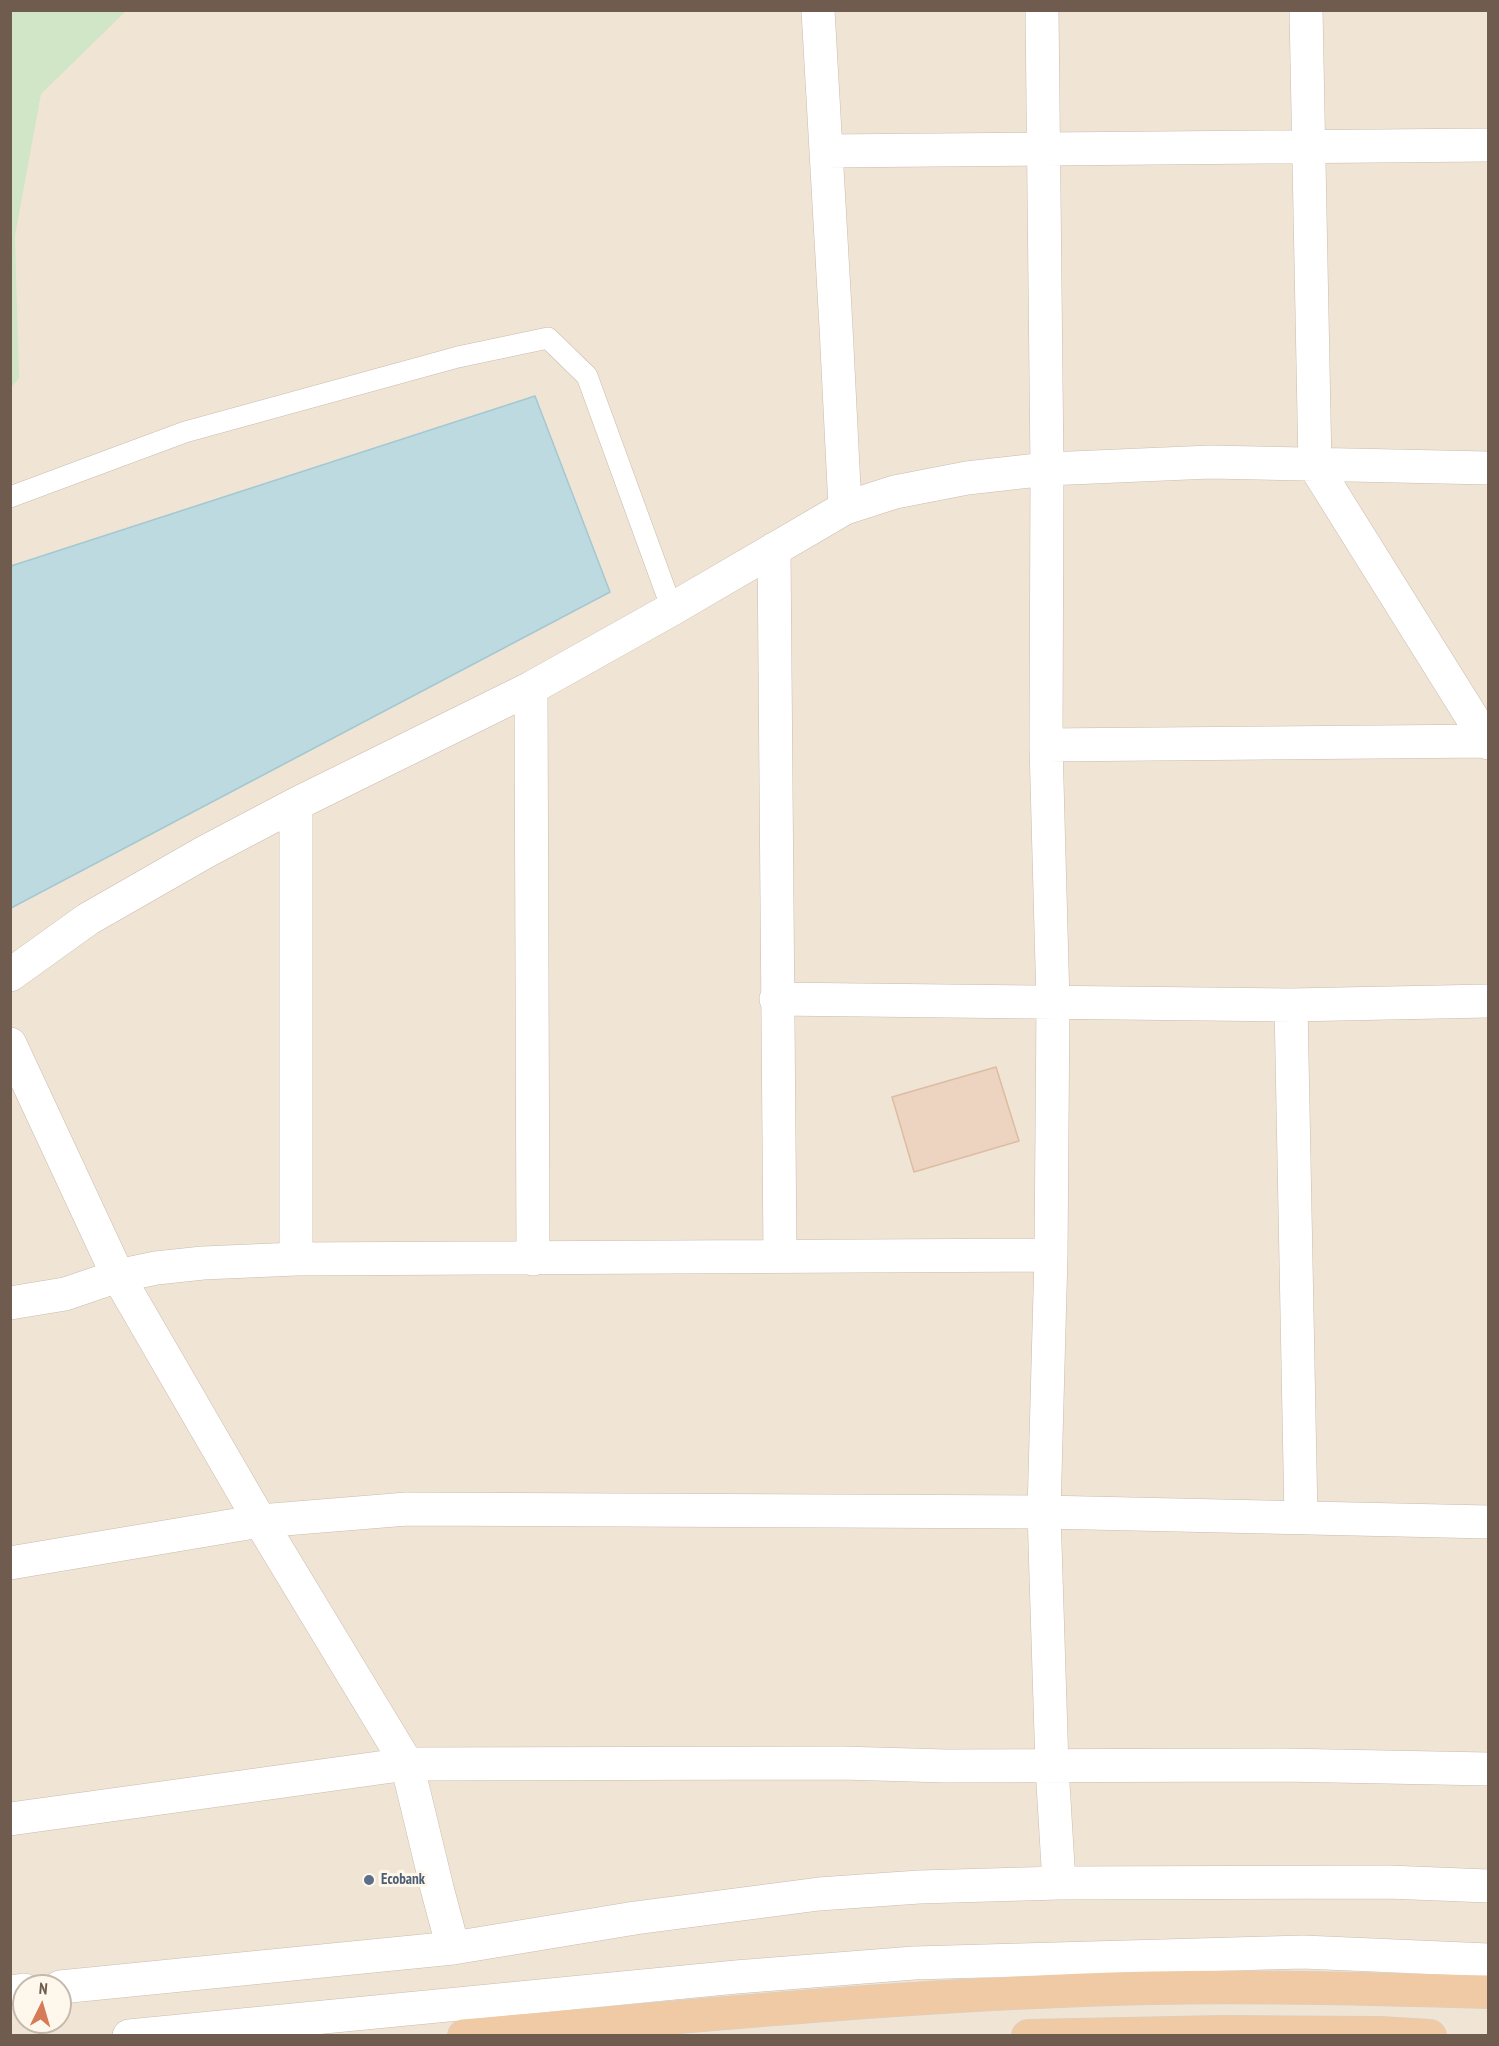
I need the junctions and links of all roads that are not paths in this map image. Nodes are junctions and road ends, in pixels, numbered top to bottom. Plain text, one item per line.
1 (818, 10) edge
2 (1042, 10) edge
3 (1306, 10) edge
4 (1488, 145) edge
5 (1308, 146) junction
6 (1043, 148) junction
7 (827, 151) junction
8 (1316, 466) junction
9 (1488, 468) edge
10 (1047, 469) junction
11 (10, 498) edge
12 (845, 508) junction
13 (774, 549) junction
14 (672, 609) junction
15 (531, 688) junction
16 (1488, 741) edge
17 (1046, 745) junction
18 (296, 804) junction
19 (10, 975) edge
20 (776, 999) junction
21 (1488, 1001) edge
22 (1053, 1003) junction
23 (1291, 1005) junction
24 (10, 1044) edge
25 (1051, 1255) junction
26 (780, 1256) junction
27 (296, 1259) junction
28 (533, 1259) junction
29 (118, 1276) junction
30 (10, 1303) edge
31 (1044, 1512) junction
32 (1301, 1518) junction
33 (260, 1521) junction
34 (1488, 1522) edge
35 (10, 1563) edge
36 (407, 1764) junction
37 (1052, 1767) junction
38 (1488, 1769) edge
39 (10, 1819) edge
40 (1059, 1883) junction
41 (1488, 1886) edge
42 (453, 1948) junction
43 (1488, 1960) edge
44 (72, 1986) edge
45 (1488, 1992) edge
46 (129, 2036) edge
47 (464, 2036) edge
48 (1028, 2036) edge
49 (1430, 2036) edge

1 - 7 street
2 - 6 street
3 - 5 street
4 - 5 street
5 - 6 street
5 - 8 street
6 - 7 street
6 - 10 street
7 - 12 street
8 - 9 street
8 - 10 street
8 - 16 street
10 - 12 street
10 - 17 street
11 - 14 lane
12 - 13 street
13 - 14 street
13 - 20 street
14 - 15 street
15 - 18 street
15 - 28 street
16 - 17 street
17 - 22 street
18 - 19 street
18 - 27 street
20 - 22 street
20 - 26 street
21 - 23 street
22 - 23 street
22 - 25 street
23 - 32 street
24 - 29 street
25 - 26 street
25 - 31 street
26 - 28 street
27 - 28 street
27 - 29 street
29 - 30 street
29 - 33 street
31 - 32 street
31 - 33 street
31 - 37 street
32 - 34 street
33 - 35 street
33 - 36 street
36 - 37 street
36 - 39 street
36 - 42 street
37 - 38 street
37 - 40 street
40 - 41 street
40 - 42 street
42 - 44 street
43 - 46 street
45 - 47 highway
48 - 49 highway

